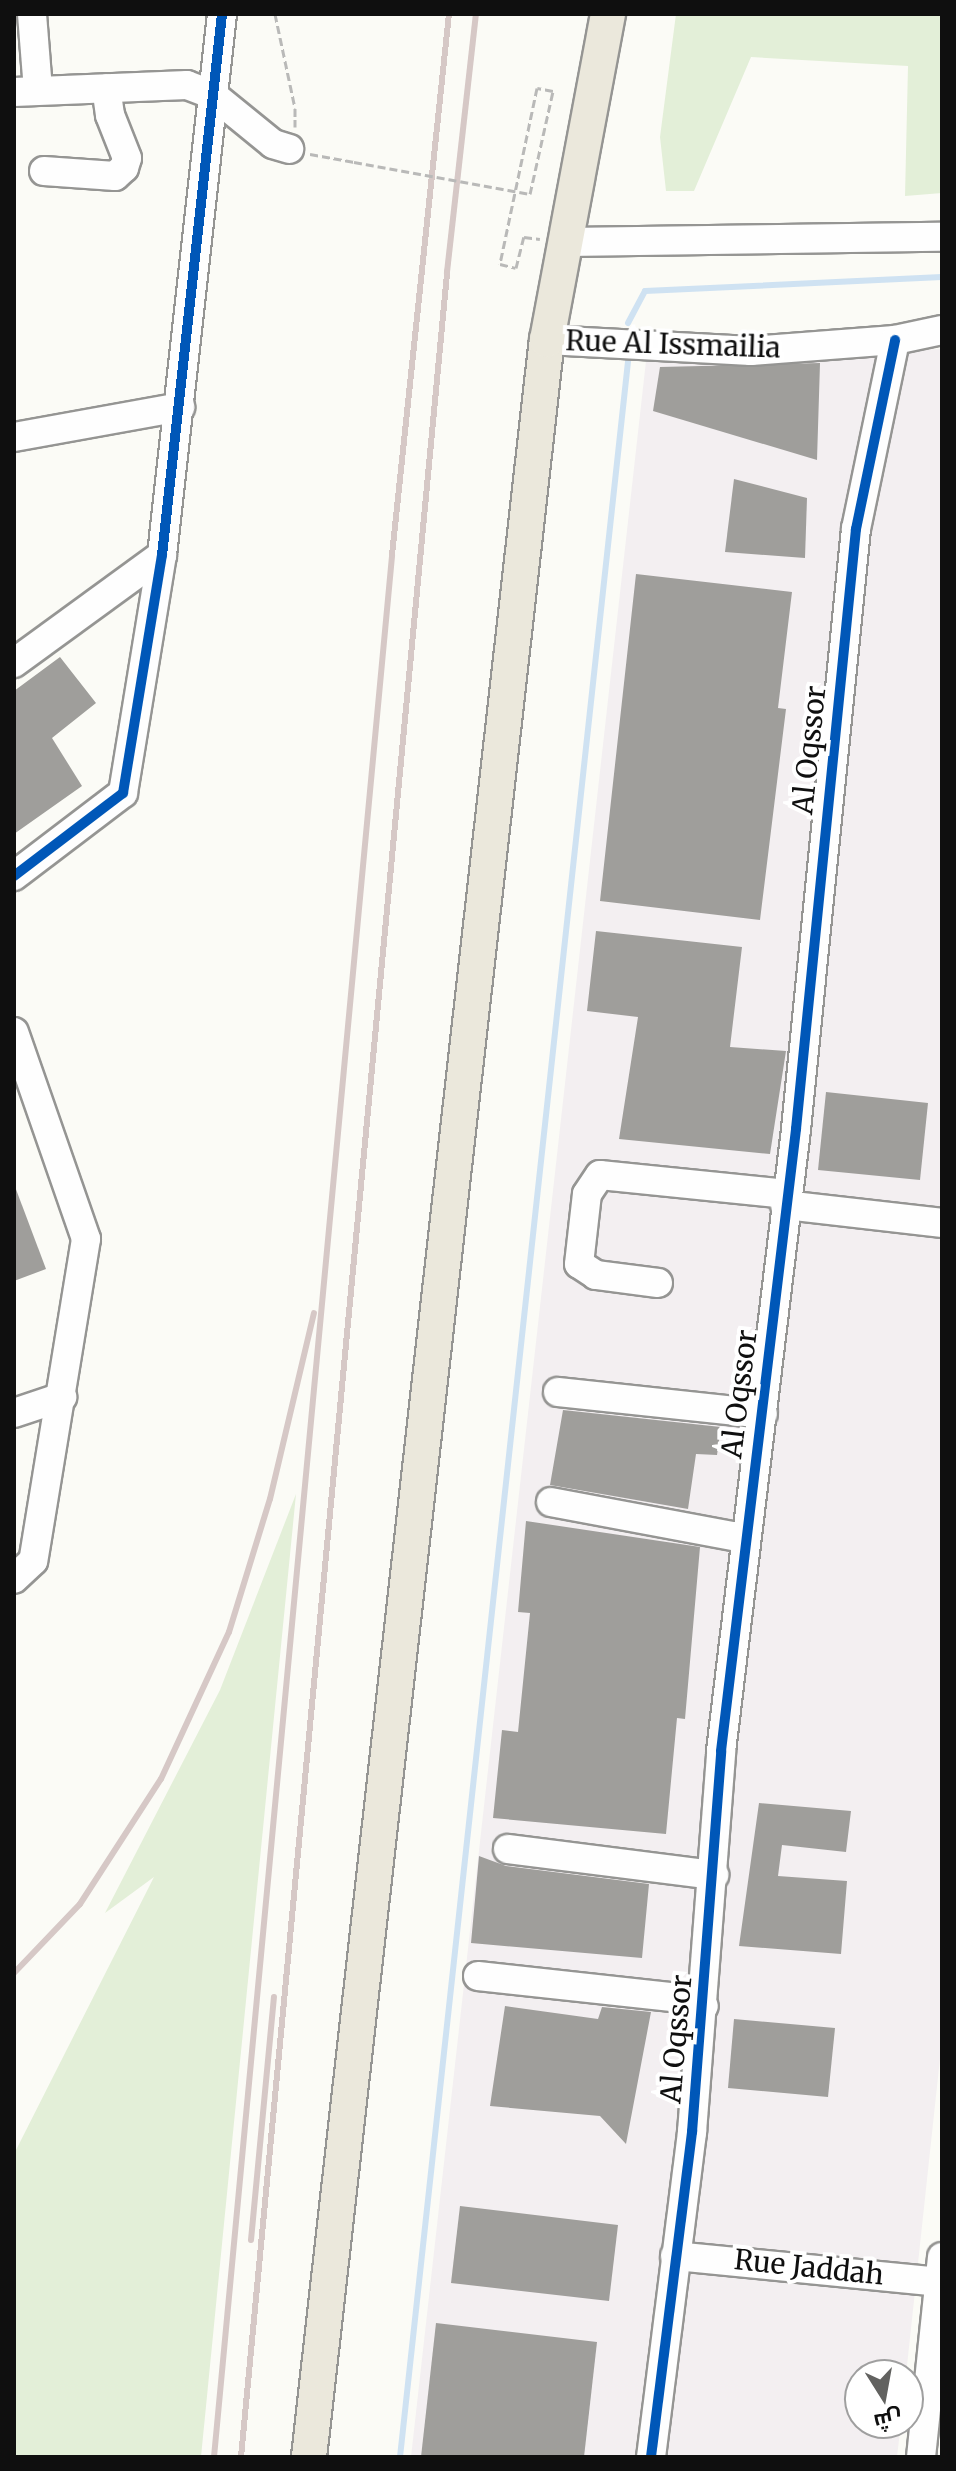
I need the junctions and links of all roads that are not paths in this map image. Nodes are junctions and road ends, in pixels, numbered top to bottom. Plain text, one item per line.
1 (32, 14) edge
2 (222, 14) edge
3 (608, 14) edge
4 (106, 88) junction
5 (26, 91) edge
6 (213, 95) junction
7 (296, 151) road end
8 (44, 171) dead end
9 (942, 237) edge
10 (564, 242) junction
11 (942, 330) edge
12 (547, 340) junction
13 (895, 340) junction
14 (180, 407) junction
15 (14, 437) edge
16 (162, 555) junction
17 (14, 663) edge
18 (14, 876) edge
19 (14, 1032) edge
20 (786, 1200) junction
21 (942, 1223) edge
22 (658, 1283) dead end
23 (558, 1392) dead end
24 (62, 1397) junction
25 (14, 1413) edge
26 (763, 1414) junction
27 (551, 1502) dead end
28 (743, 1538) junction
29 (14, 1579) edge
30 (508, 1849) dead end
31 (714, 1875) junction
32 (478, 1976) dead end
33 (704, 2006) junction
34 (675, 2256) junction
35 (941, 2273) edge
36 (309, 2457) edge
37 (651, 2457) edge
38 (921, 2457) edge

1 - 5 street
2 - 6 street
3 - 10 main road
4 - 5 street
4 - 6 street
4 - 8 street
6 - 7 street
6 - 14 street
9 - 10 street
10 - 12 main road
11 - 13 street, Rue Al Issmailia
12 - 13 street, Rue Al Issmailia
12 - 36 main road
13 - 20 street, Al Oqssor
14 - 15 street
14 - 16 street
16 - 17 street
16 - 18 street
19 - 24 street
20 - 21 street
20 - 22 street
20 - 26 street, Al Oqssor
23 - 26 street
24 - 25 street
24 - 29 street
26 - 28 street, Al Oqssor
27 - 28 street
28 - 31 street, Al Oqssor
30 - 31 street
31 - 33 street, Al Oqssor
32 - 33 street
33 - 34 street, Al Oqssor
34 - 35 street, Rue Jaddah
34 - 37 street, Al Oqssor
35 - 38 street

